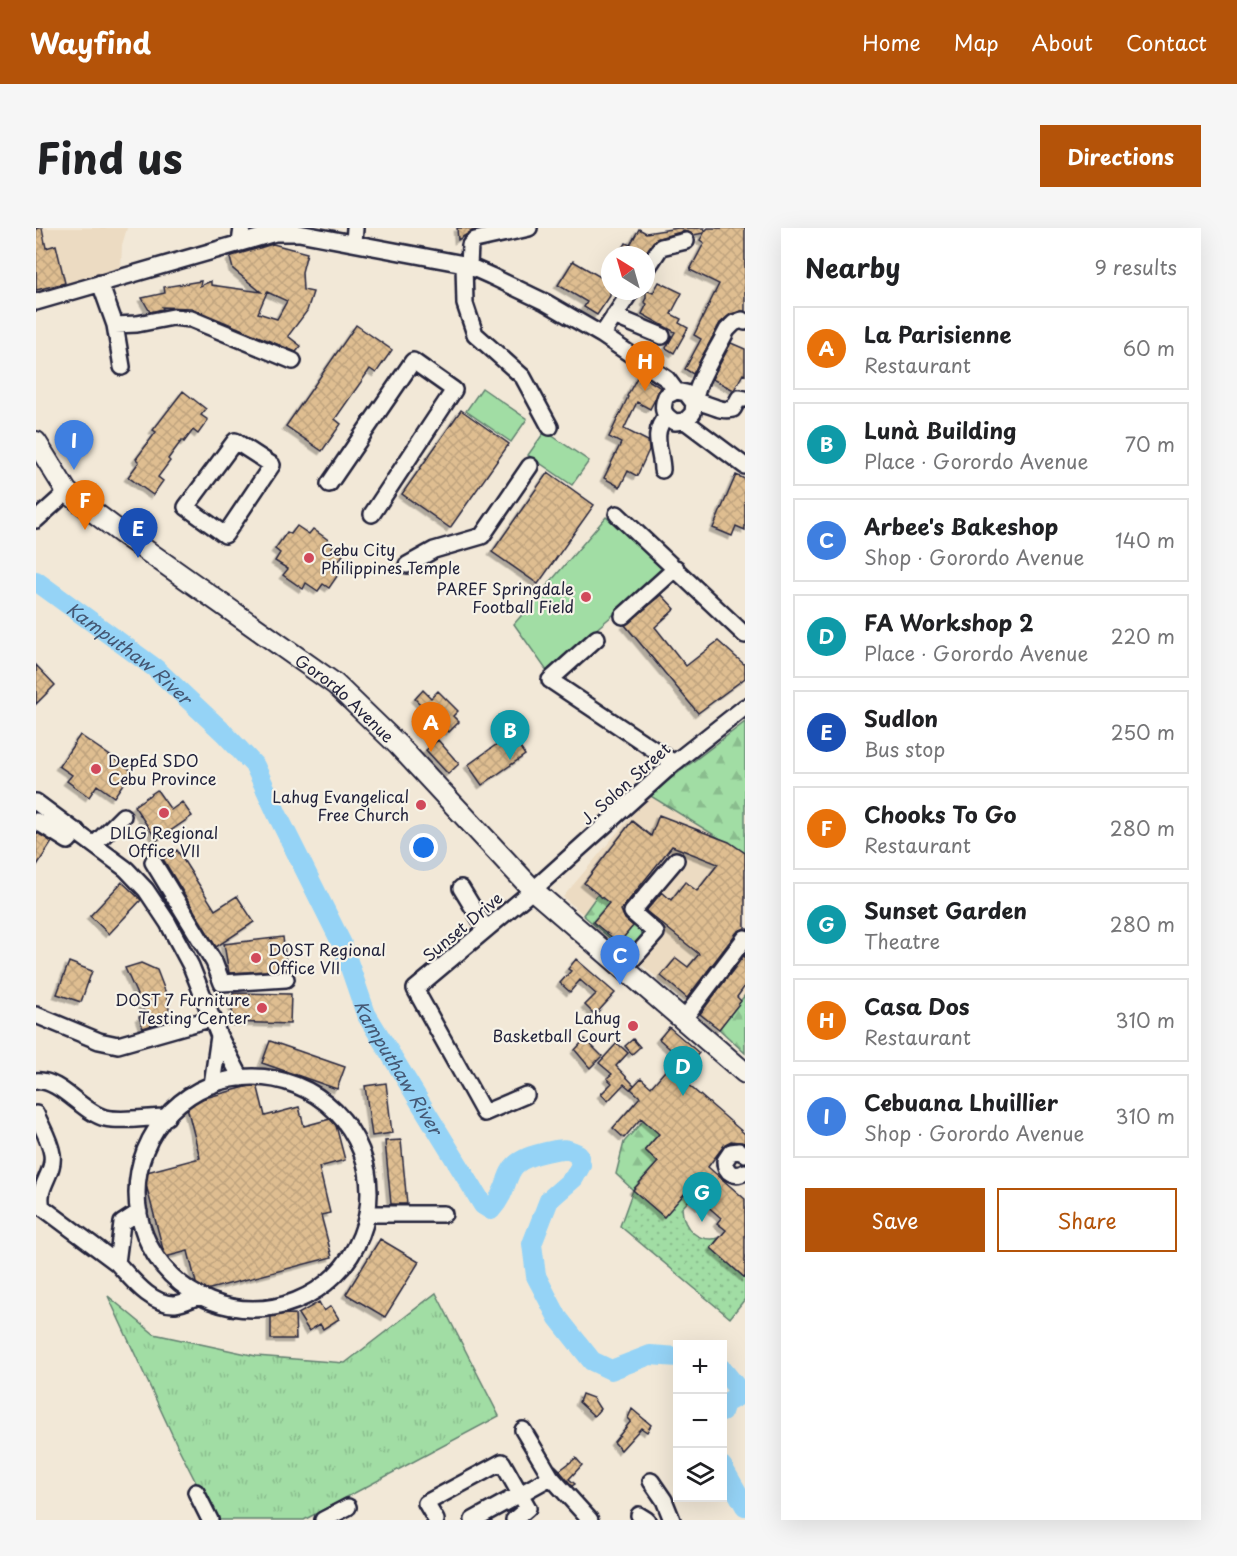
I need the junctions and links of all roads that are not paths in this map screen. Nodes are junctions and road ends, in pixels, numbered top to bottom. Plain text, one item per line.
1 (529, 228) edge
2 (241, 236) edge
3 (354, 236) edge
4 (686, 241) dead end
5 (655, 256) edge
6 (467, 265) junction
7 (100, 283) junction
8 (626, 300) edge
9 (36, 302) edge
10 (614, 316) junction
11 (745, 322) edge
12 (115, 325) junction
13 (602, 335) junction
14 (662, 336) dead end
15 (293, 361) dead end
16 (122, 367) dead end
17 (676, 391) junction
18 (745, 399) edge
19 (693, 402) junction
20 (666, 417) junction
21 (686, 420) junction
22 (550, 427) dead end
23 (36, 442) edge
24 (530, 466) dead end
25 (745, 466) edge
26 (663, 470) dead end
27 (330, 484) dead end
28 (67, 492) junction
29 (617, 513) dead end
30 (372, 514) dead end
31 (36, 520) edge
32 (225, 535) joint
33 (407, 565) dead end
34 (676, 568) junction
35 (623, 616) dead end
36 (745, 635) edge
37 (597, 638) dead end
38 (745, 707) edge
39 (674, 763) junction
40 (36, 802) edge
41 (123, 816) dead end
42 (36, 821) edge
43 (76, 831) junction
44 (95, 844) junction
45 (676, 860) dead end
46 (153, 862) dead end
47 (461, 888) dead end
48 (533, 890) junction
49 (486, 929) junction
50 (745, 938) edge
51 (214, 962) junction
52 (191, 966) junction
53 (624, 969) junction
54 (286, 979) dead end
55 (36, 1014) edge
56 (213, 1018) junction
57 (683, 1020) junction
58 (219, 1036) junction
59 (745, 1073) edge
60 (241, 1078) junction
61 (36, 1081) edge
62 (212, 1085) junction
63 (526, 1095) dead end
64 (36, 1114) edge
65 (167, 1117) junction
66 (745, 1154) edge
67 (745, 1172) edge
68 (139, 1212) junction
69 (367, 1214) junction
70 (444, 1214) dead end
71 (117, 1263) junction
72 (199, 1296) junction
73 (523, 1430) dead end
74 (551, 1478) junction
75 (651, 1481) dead end
76 (196, 1492) dead end
77 (520, 1495) junction
78 (348, 1507) dead end
79 (210, 1520) edge
80 (323, 1520) edge
81 (436, 1520) edge
82 (473, 1520) edge
83 (514, 1520) edge
84 (590, 1520) edge
85 (672, 1520) edge

1 - 6 street
2 - 3 street
2 - 7 street
3 - 6 street
4 - 5 street
6 - 13 street
6 - 22 street
7 - 9 street
7 - 12 street
8 - 10 street
10 - 13 street
10 - 14 street
11 - 19 street
12 - 15 street
12 - 16 street
13 - 17 street
17 - 19 street
17 - 20 street
18 - 19 street
19 - 21 street
20 - 21 street
20 - 26 street
21 - 25 street
23 - 28 main road, Gorordo Avenue
24 - 33 street
27 - 30 street
28 - 31 street
28 - 48 main road, Gorordo Avenue
29 - 34 street
32 - 32 street
34 - 35 street
34 - 36 street
37 - 39 street
38 - 39 street, J. Solon Street
39 - 48 street, J. Solon Street
40 - 43 street
41 - 44 street
42 - 43 street
43 - 44 street
44 - 52 street
45 - 53 street
46 - 51 street
47 - 49 street
48 - 49 street, Sunset Drive
48 - 53 main road, Gorordo Avenue
49 - 63 street, Sunset Drive
50 - 57 street
51 - 52 street
51 - 54 street
52 - 56 street
53 - 57 main road, Gorordo Avenue
55 - 56 street
56 - 58 street
57 - 59 main road, Gorordo Avenue
58 - 60 street
58 - 62 street
60 - 62 street
60 - 69 street
61 - 65 street
62 - 65 street
64 - 71 street
65 - 68 street
66 - 67 street
68 - 71 street
68 - 72 street
69 - 70 street
69 - 72 street
71 - 72 street
73 - 74 street
74 - 77 street
74 - 84 street
75 - 85 street
76 - 79 street
77 - 81 street
77 - 82 street
77 - 83 street
78 - 80 street

